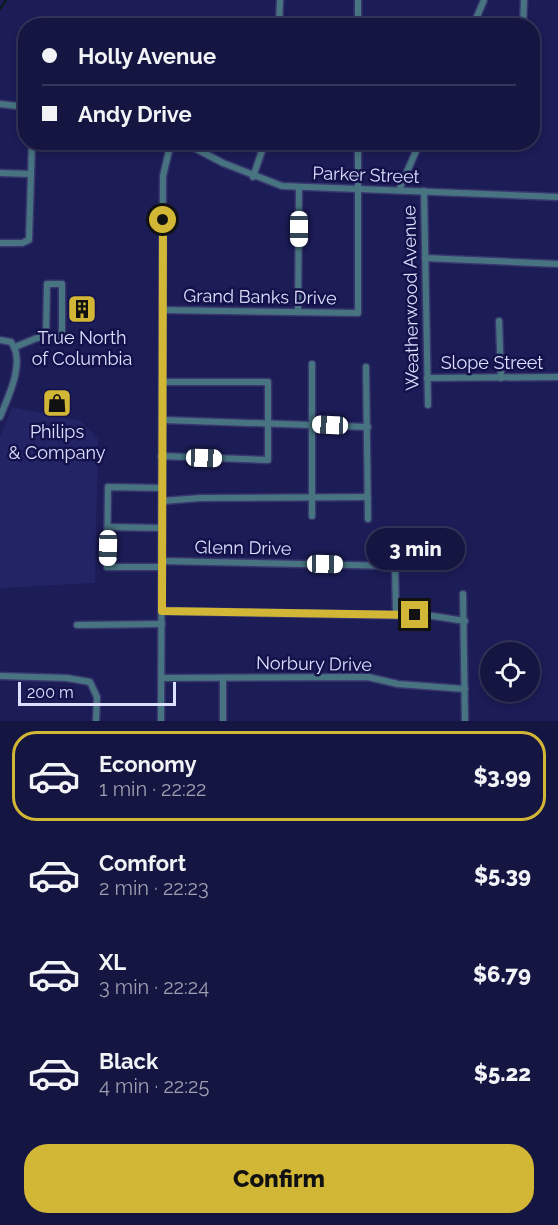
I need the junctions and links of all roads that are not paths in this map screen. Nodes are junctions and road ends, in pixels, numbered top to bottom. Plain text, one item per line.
1 (280, 0) edge
2 (358, 0) edge
3 (484, 0) edge
4 (524, 0) edge
5 (279, 18) edge
6 (358, 18) edge
7 (476, 18) edge
8 (524, 18) edge
9 (0, 104) edge
10 (18, 106) edge
11 (32, 150) edge
12 (169, 150) edge
13 (199, 150) edge
14 (262, 150) edge
15 (358, 150) edge
16 (416, 150) edge
17 (0, 173) edge
18 (31, 174) junction
19 (253, 177) junction
20 (299, 188) junction
21 (358, 189) junction
22 (399, 190) junction
23 (424, 191) junction
24 (558, 197) edge
25 (0, 243) edge
26 (425, 258) junction
27 (558, 264) edge
28 (162, 310) junction
29 (298, 312) junction
30 (499, 321) dead end
31 (46, 337) junction
32 (0, 340) edge
33 (13, 344) junction
34 (312, 364) dead end
35 (366, 367) dead end
36 (558, 377) edge
37 (427, 378) junction
38 (501, 378) junction
39 (163, 382) junction
40 (428, 405) dead end
41 (0, 417) edge
42 (163, 420) junction
43 (268, 423) junction
44 (311, 424) junction
45 (368, 427) junction
46 (162, 456) junction
47 (162, 488) junction
48 (368, 497) junction
49 (311, 498) junction
50 (163, 501) junction
51 (312, 516) dead end
52 (368, 519) dead end
53 (108, 527) junction
54 (162, 528) junction
55 (162, 564) junction
56 (463, 594) dead end
57 (162, 611) junction
58 (396, 615) junction
59 (465, 621) junction
60 (162, 624) junction
61 (77, 625) dead end
62 (0, 676) edge
63 (162, 678) junction
64 (223, 678) junction
65 (465, 689) junction
66 (96, 721) edge
67 (161, 721) edge
68 (223, 721) edge
69 (465, 721) edge

1 - 5 street
2 - 6 street
3 - 7 street
4 - 8 street
9 - 10 street
11 - 18 street
12 - 28 street
13 - 19 street, Parker Street
14 - 19 street
15 - 21 street
16 - 22 street
17 - 18 street
18 - 25 street
19 - 20 street, Parker Street
20 - 21 street, Parker Street
20 - 29 street
21 - 22 street, Parker Street
21 - 29 street, Grand Banks Drive
22 - 23 street, Parker Street
23 - 24 street, Parker Street
23 - 26 street, Weatherwood Avenue
26 - 27 street
26 - 37 street, Weatherwood Avenue
28 - 29 street, Grand Banks Drive
28 - 39 street
30 - 38 street
31 - 31 street
31 - 33 street
32 - 33 street
33 - 41 street
34 - 44 street
35 - 45 street
36 - 38 street, Slope Street
37 - 38 street, Slope Street
37 - 40 street, Weatherwood Avenue
39 - 42 street
39 - 43 street
42 - 43 street
42 - 46 street
43 - 44 street
43 - 46 street
44 - 45 street
44 - 49 street
45 - 48 street
46 - 47 street
47 - 50 street
47 - 53 street
48 - 49 street
48 - 52 street
49 - 50 street
49 - 51 street
50 - 54 street
53 - 54 street
53 - 55 street, Glenn Drive
54 - 55 street
55 - 57 street
55 - 58 street, Glenn Drive
56 - 59 street
57 - 58 street
57 - 60 street
58 - 59 street
59 - 65 street
60 - 61 street
60 - 63 street
62 - 66 street
63 - 64 street, Norbury Drive
63 - 67 street
64 - 65 street, Norbury Drive
64 - 68 street
65 - 69 street

